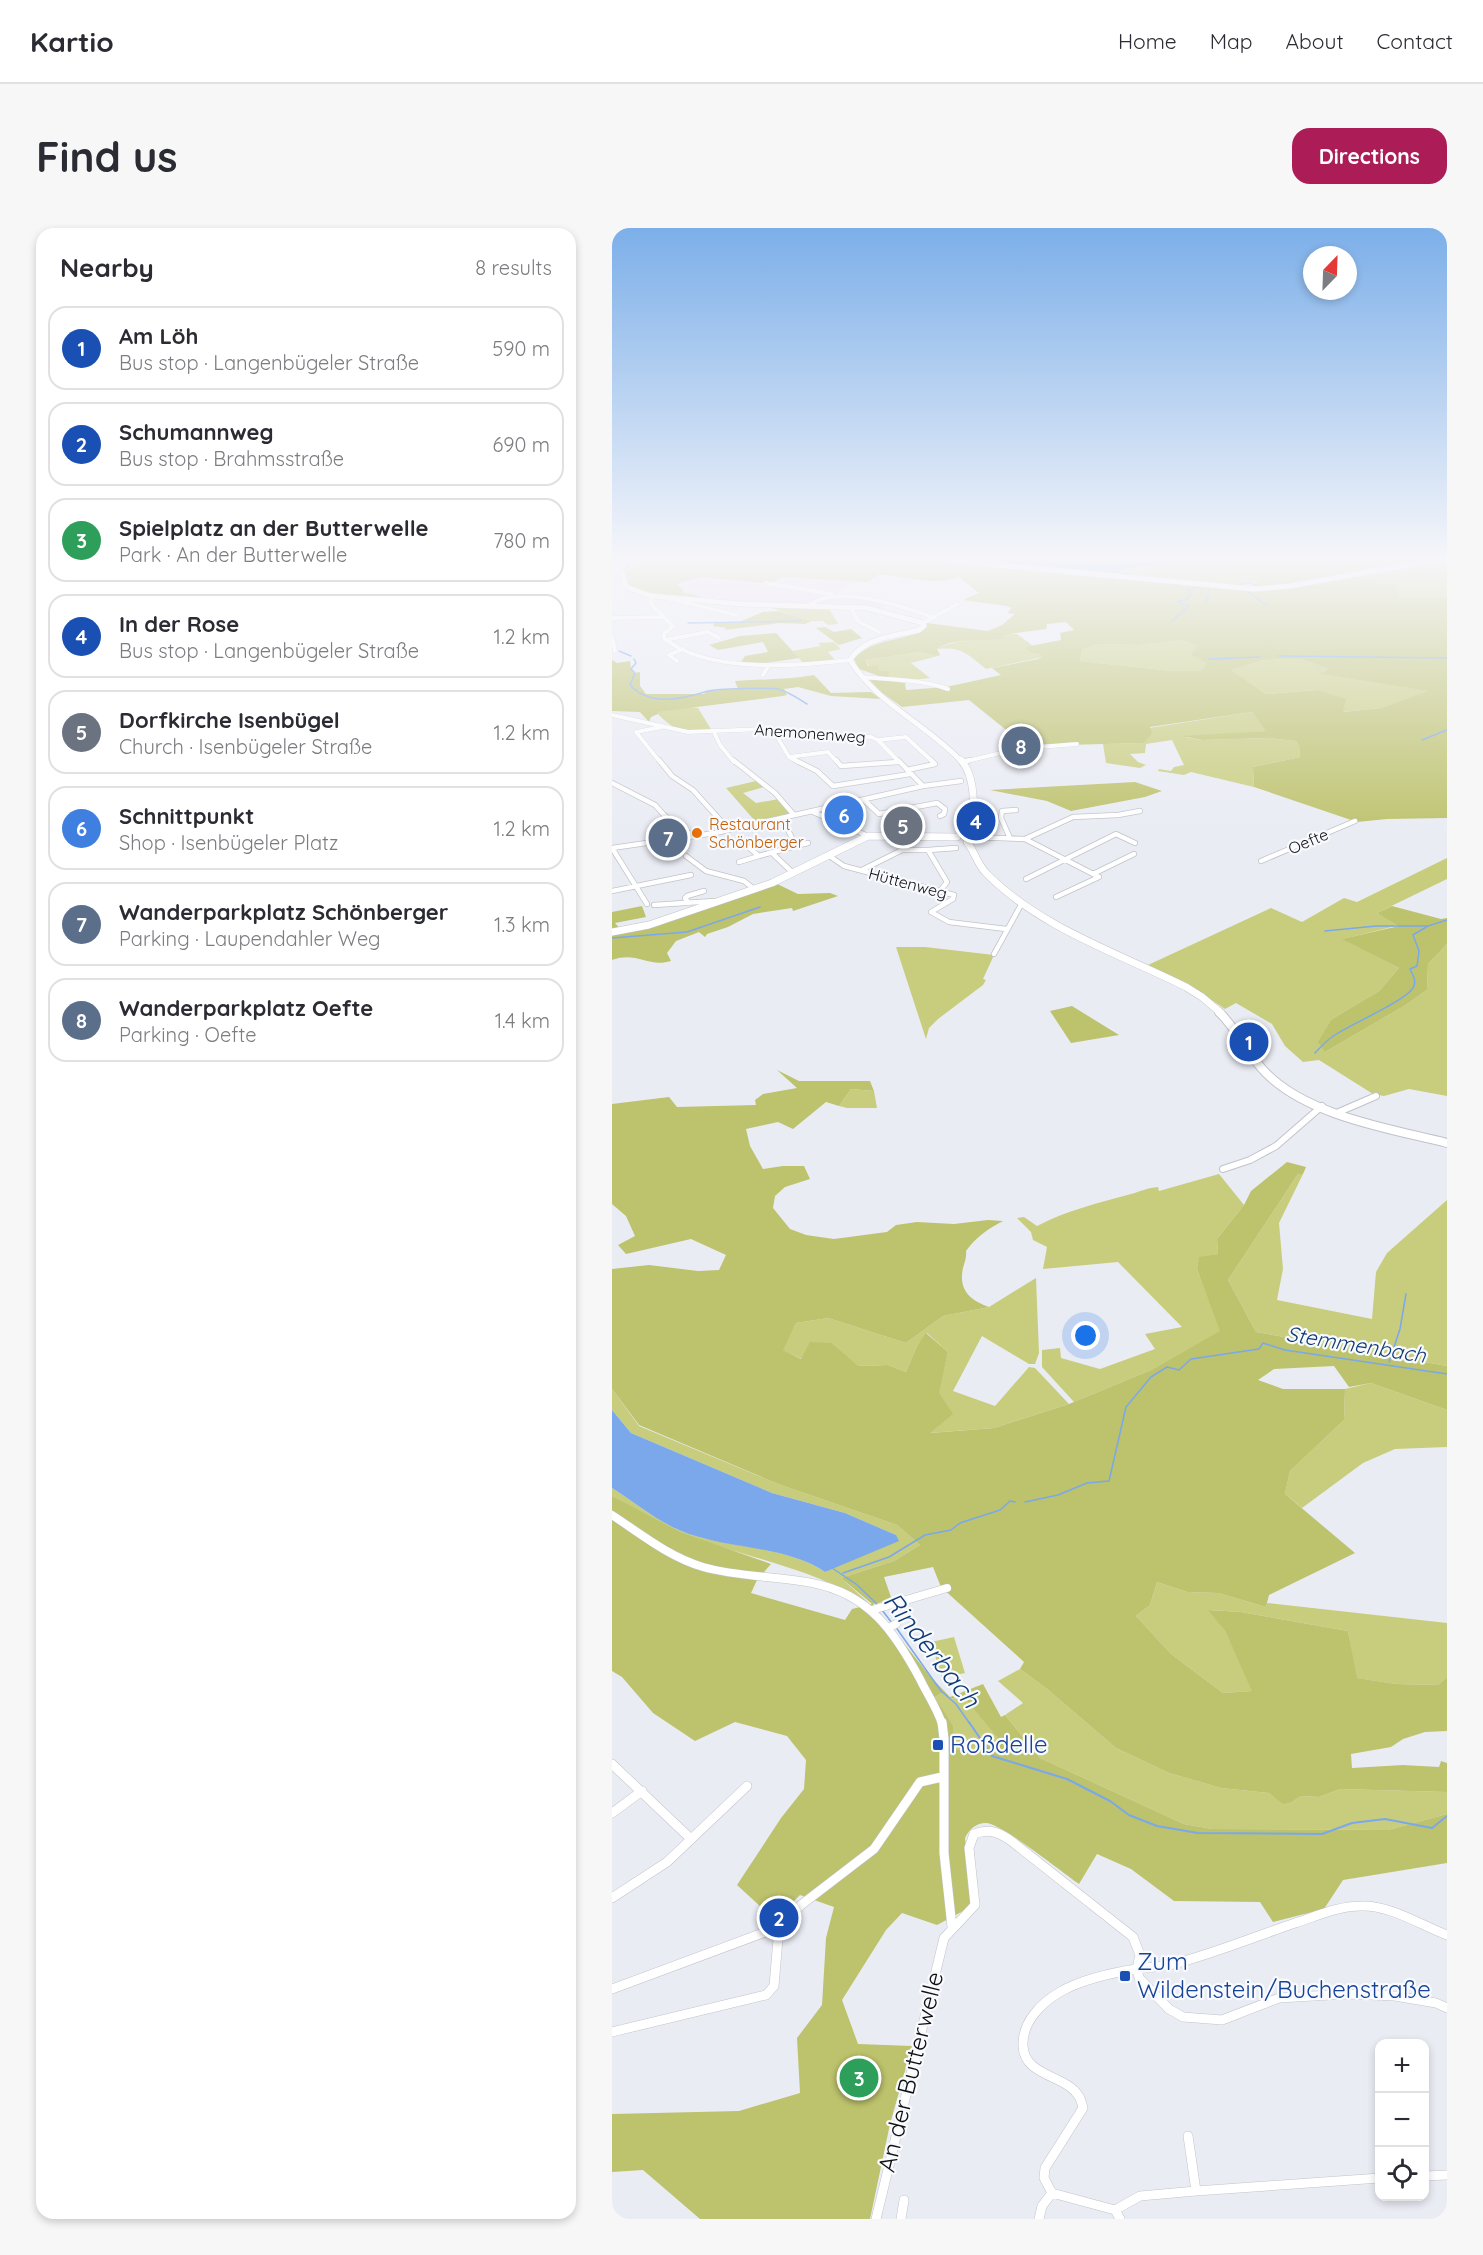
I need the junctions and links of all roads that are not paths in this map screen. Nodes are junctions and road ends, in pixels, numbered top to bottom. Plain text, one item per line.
1 (674, 653) edge
2 (692, 653) edge
3 (854, 653) edge
4 (850, 660) junction
5 (677, 661) dead end
6 (768, 665) junction
7 (763, 675) dead end
8 (862, 677) junction
9 (948, 689) dead end
10 (612, 715) edge
11 (664, 727) junction
12 (776, 729) junction
13 (714, 732) junction
14 (878, 740) junction
15 (1077, 744) dead end
16 (1025, 747) dead end
17 (1039, 747) dead end
18 (789, 757) junction
19 (898, 762) junction
20 (962, 762) junction
21 (909, 772) junction
22 (961, 781) dead end
23 (612, 783) edge
24 (923, 786) junction
25 (864, 800) junction
26 (1016, 810) dead end
27 (1140, 811) dead end
28 (813, 812) junction
29 (794, 816) junction
30 (940, 816) dead end
31 (1355, 821) dead end
32 (729, 830) junction
33 (788, 830) dead end
34 (693, 836) junction
35 (868, 836) junction
36 (969, 838) junction
37 (1010, 838) junction
38 (1025, 839) junction
39 (741, 841) dead end
40 (808, 843) dead end
41 (1135, 843) dead end
42 (796, 846) junction
43 (612, 848) edge
44 (956, 848) dead end
45 (928, 850) junction
46 (772, 853) junction
47 (1134, 854) dead end
48 (828, 855) junction
49 (686, 856) dead end
50 (759, 856) junction
51 (1061, 859) junction
52 (1261, 861) dead end
53 (739, 862) dead end
54 (862, 870) junction
55 (793, 873) junction
56 (691, 875) dead end
57 (1096, 875) junction
58 (1026, 879) dead end
59 (637, 886) junction
60 (754, 889) junction
61 (612, 891) edge
62 (704, 891) dead end
63 (940, 891) junction
64 (1056, 897) dead end
65 (717, 901) junction
66 (689, 903) junction
67 (1022, 903) junction
68 (647, 904) dead end
69 (654, 905) dead end
70 (1006, 929) junction
71 (612, 932) edge
72 (994, 954) dead end
73 (1376, 1096) dead end
74 (1322, 1106) junction
75 (1339, 1112) junction
76 (1447, 1143) edge
77 (1223, 1169) dead end
78 (612, 1515) edge
79 (947, 1588) dead end
80 (878, 1607) junction
81 (612, 1764) edge
82 (942, 1778) junction
83 (747, 1786) dead end
84 (642, 1791) junction
85 (612, 1813) edge
86 (691, 1839) junction
87 (612, 1898) edge
88 (779, 1927) junction
89 (952, 1927) junction
90 (1447, 1935) edge
91 (1137, 1969) junction
92 (612, 1989) edge
93 (1447, 2008) edge
94 (612, 2032) edge
95 (1188, 2136) dead end
96 (1447, 2175) edge
97 (1429, 2176) edge
98 (1375, 2178) edge
99 (1196, 2191) junction
100 (1052, 2193) junction
101 (904, 2200) dead end
102 (1117, 2214) edge
103 (876, 2219) edge
104 (901, 2219) edge
105 (1039, 2219) edge

1 - 5 street
2 - 6 street
3 - 4 main road
4 - 6 street
4 - 8 main road
6 - 7 street
8 - 9 street
8 - 20 main road
10 - 11 street, Anemonenweg
11 - 13 street, Anemonenweg
11 - 32 street
12 - 13 street, Anemonenweg
12 - 14 street, Anemonenweg
12 - 18 street
13 - 29 street
14 - 19 street, Anemonenweg
14 - 21 street
15 - 17 street
16 - 20 street
18 - 19 street
18 - 21 street
19 - 21 street, Anemonenweg
20 - 36 main road
21 - 24 street, Anemonenweg
22 - 24 street
23 - 34 street
24 - 25 street
25 - 28 street
25 - 30 street
26 - 37 street
27 - 38 street
28 - 29 street
28 - 35 street
29 - 32 street
31 - 52 street, Oefte
32 - 34 street
33 - 42 street
34 - 43 street
35 - 36 main road
35 - 48 main road
36 - 37 street
36 - 67 main road
37 - 38 street
38 - 51 street
39 - 50 street
40 - 42 street
41 - 51 street
42 - 46 street
43 - 59 street
44 - 45 street
45 - 54 street
45 - 63 street
46 - 50 street
46 - 55 street
47 - 57 street
48 - 54 street, Hüttenweg
48 - 55 main road
49 - 60 street
50 - 53 street
51 - 57 street
51 - 58 street
54 - 63 street, Hüttenweg
55 - 60 main road
56 - 59 street
57 - 64 street
59 - 61 street
59 - 68 street
60 - 65 main road
62 - 66 street
63 - 70 street, Hüttenweg
65 - 66 street
65 - 71 main road
66 - 69 street
67 - 70 street
67 - 74 main road
70 - 72 street
73 - 75 street
74 - 75 main road
74 - 77 street
75 - 76 main road
78 - 80 street
79 - 80 street
80 - 82 street
81 - 84 street
82 - 88 street
82 - 89 street
83 - 86 street
84 - 85 street
84 - 86 street
86 - 87 street
88 - 92 street
88 - 94 street
89 - 91 street
89 - 103 street, An der Butterwelle
90 - 91 street
91 - 93 street
91 - 100 street
95 - 99 street
96 - 97 street
98 - 99 street
99 - 102 street
100 - 102 street
100 - 105 street
101 - 104 street, An der Butterwelle

